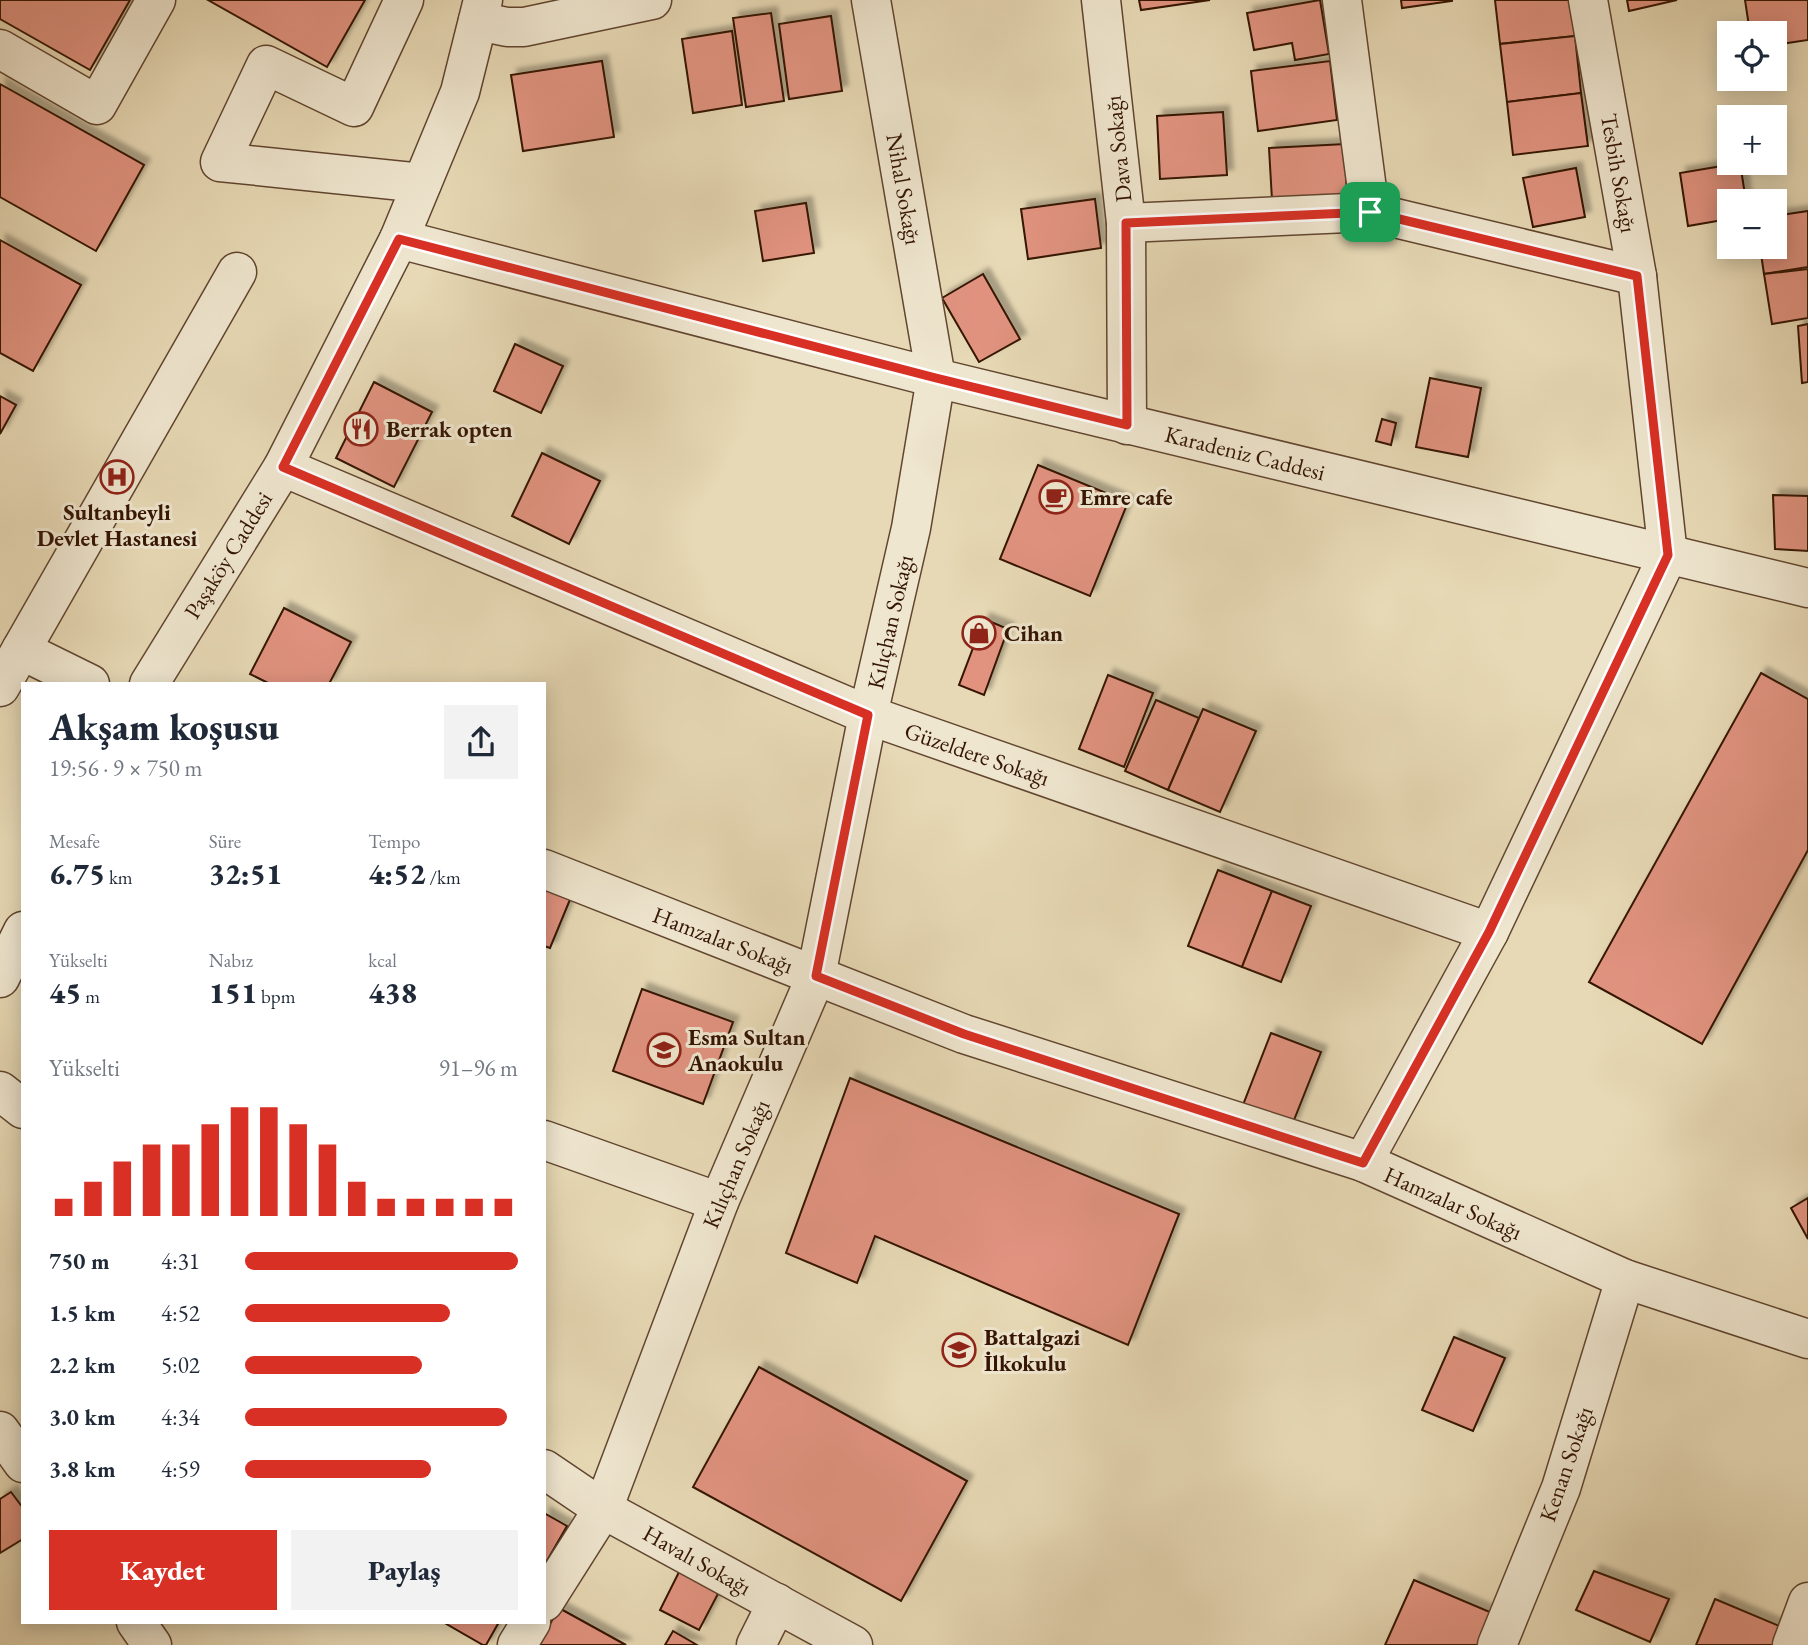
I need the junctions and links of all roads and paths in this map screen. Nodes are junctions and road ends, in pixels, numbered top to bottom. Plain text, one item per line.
1 (156, 0) edge
2 (404, 0) edge
3 (652, 0) edge
4 (872, 0) edge
5 (1101, 0) edge
6 (1342, 0) edge
7 (1588, 0) edge
8 (480, 10) edge
9 (0, 49) edge
10 (422, 183) junction
11 (1370, 212) junction
12 (1126, 223) junction
13 (399, 239) junction
14 (237, 272) dead end
15 (1637, 276) junction
16 (936, 378) junction
17 (1127, 425) junction
18 (283, 467) junction
19 (1668, 555) junction
20 (1808, 588) edge
21 (21, 650) junction
22 (86, 682) edge
23 (150, 682) edge
24 (0, 687) edge
25 (868, 715) junction
26 (546, 870) edge
27 (1489, 932) junction
28 (816, 976) junction
29 (0, 1091) edge
30 (21, 1107) edge
31 (546, 1141) edge
32 (1363, 1163) junction
33 (719, 1202) junction
34 (1625, 1279) junction
35 (1808, 1339) edge
36 (0, 1431) edge
37 (21, 1460) edge
38 (546, 1470) edge
39 (603, 1508) junction
40 (546, 1599) edge
41 (1808, 1602) edge
42 (777, 1603) junction
43 (136, 1624) edge
44 (530, 1624) edge
45 (152, 1645) edge
46 (517, 1645) edge
47 (756, 1645) edge
48 (853, 1645) edge
49 (1497, 1645) edge
50 (1792, 1645) edge

1 - 9 street
2 - 10 street
3 - 8 street
4 - 16 street, Nihal Sokağı
5 - 12 street, Dava Sokağı
6 - 11 street
7 - 15 street, Tesbih Sokağı
8 - 10 street, Paşaköy Caddesi
10 - 13 street, Paşaköy Caddesi
11 - 12 street
11 - 15 street
12 - 17 street, Dava Sokağı
13 - 16 street, Karadeniz Caddesi
13 - 18 street, Paşaköy Caddesi
14 - 21 street
15 - 19 street, Tesbih Sokağı
16 - 17 street, Karadeniz Caddesi
16 - 25 street, Kılıçhan Sokağı
17 - 19 street, Karadeniz Caddesi
18 - 23 street, Paşaköy Caddesi
18 - 25 street, Güzeldere Sokağı
19 - 20 street, Karadeniz Caddesi
19 - 27 street
21 - 22 street
21 - 24 street
25 - 27 street, Güzeldere Sokağı
25 - 28 street, Kılıçhan Sokağı
26 - 28 street, Hamzalar Sokağı
27 - 32 street
28 - 32 street, Hamzalar Sokağı
28 - 33 street, Kılıçhan Sokağı
29 - 30 street
31 - 33 street
32 - 34 street, Hamzalar Sokağı
33 - 39 street, Kılıçhan Sokağı
34 - 35 street, Hamzalar Sokağı
34 - 49 street, Kenan Sokağı
36 - 37 street
38 - 39 street, Havalı Sokağı
39 - 40 street, Kılıçhan Sokağı
39 - 42 street, Havalı Sokağı
41 - 50 street
42 - 47 street
42 - 48 street, Havalı Sokağı
43 - 45 street
44 - 46 street

